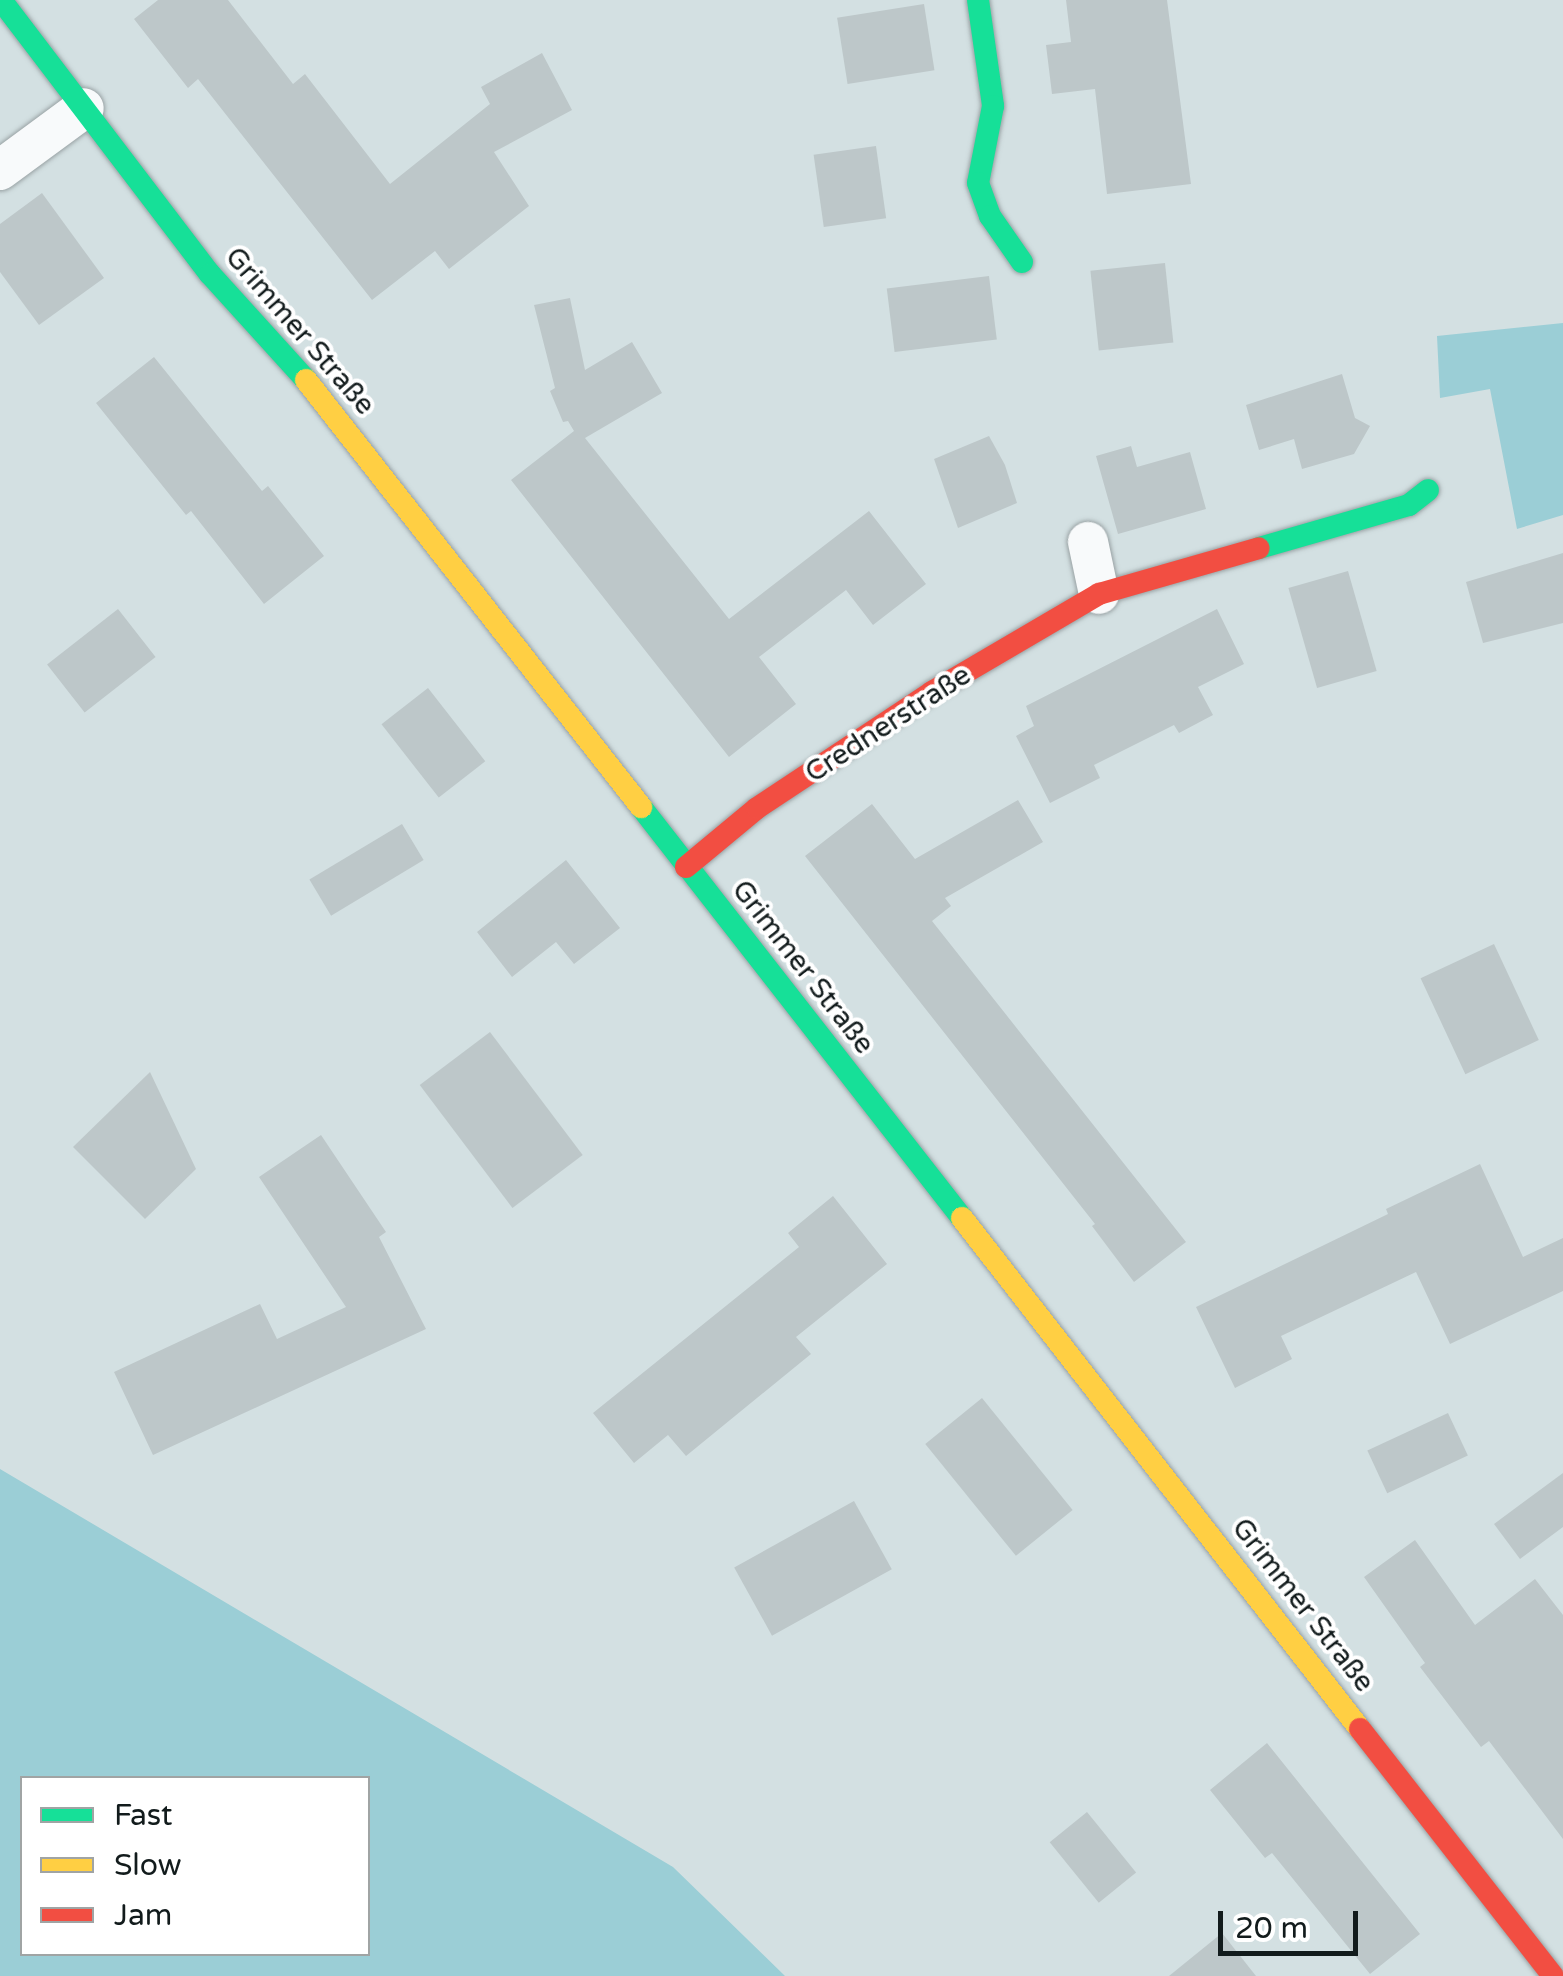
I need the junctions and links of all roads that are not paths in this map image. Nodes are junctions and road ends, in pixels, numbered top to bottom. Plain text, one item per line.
1 (1, 0) edge
2 (978, 0) edge
3 (84, 108) junction
4 (0, 170) edge
5 (1022, 262) dead end
6 (1428, 490) dead end
7 (1088, 542) dead end
8 (1100, 594) junction
9 (686, 867) junction
10 (1553, 1976) edge

1 - 3 main road, Grimmer Straße
2 - 5 main road
3 - 4 street
3 - 9 main road, Grimmer Straße
6 - 8 main road, Crednerstraße
7 - 8 street
8 - 9 main road, Crednerstraße
9 - 10 main road, Grimmer Straße

